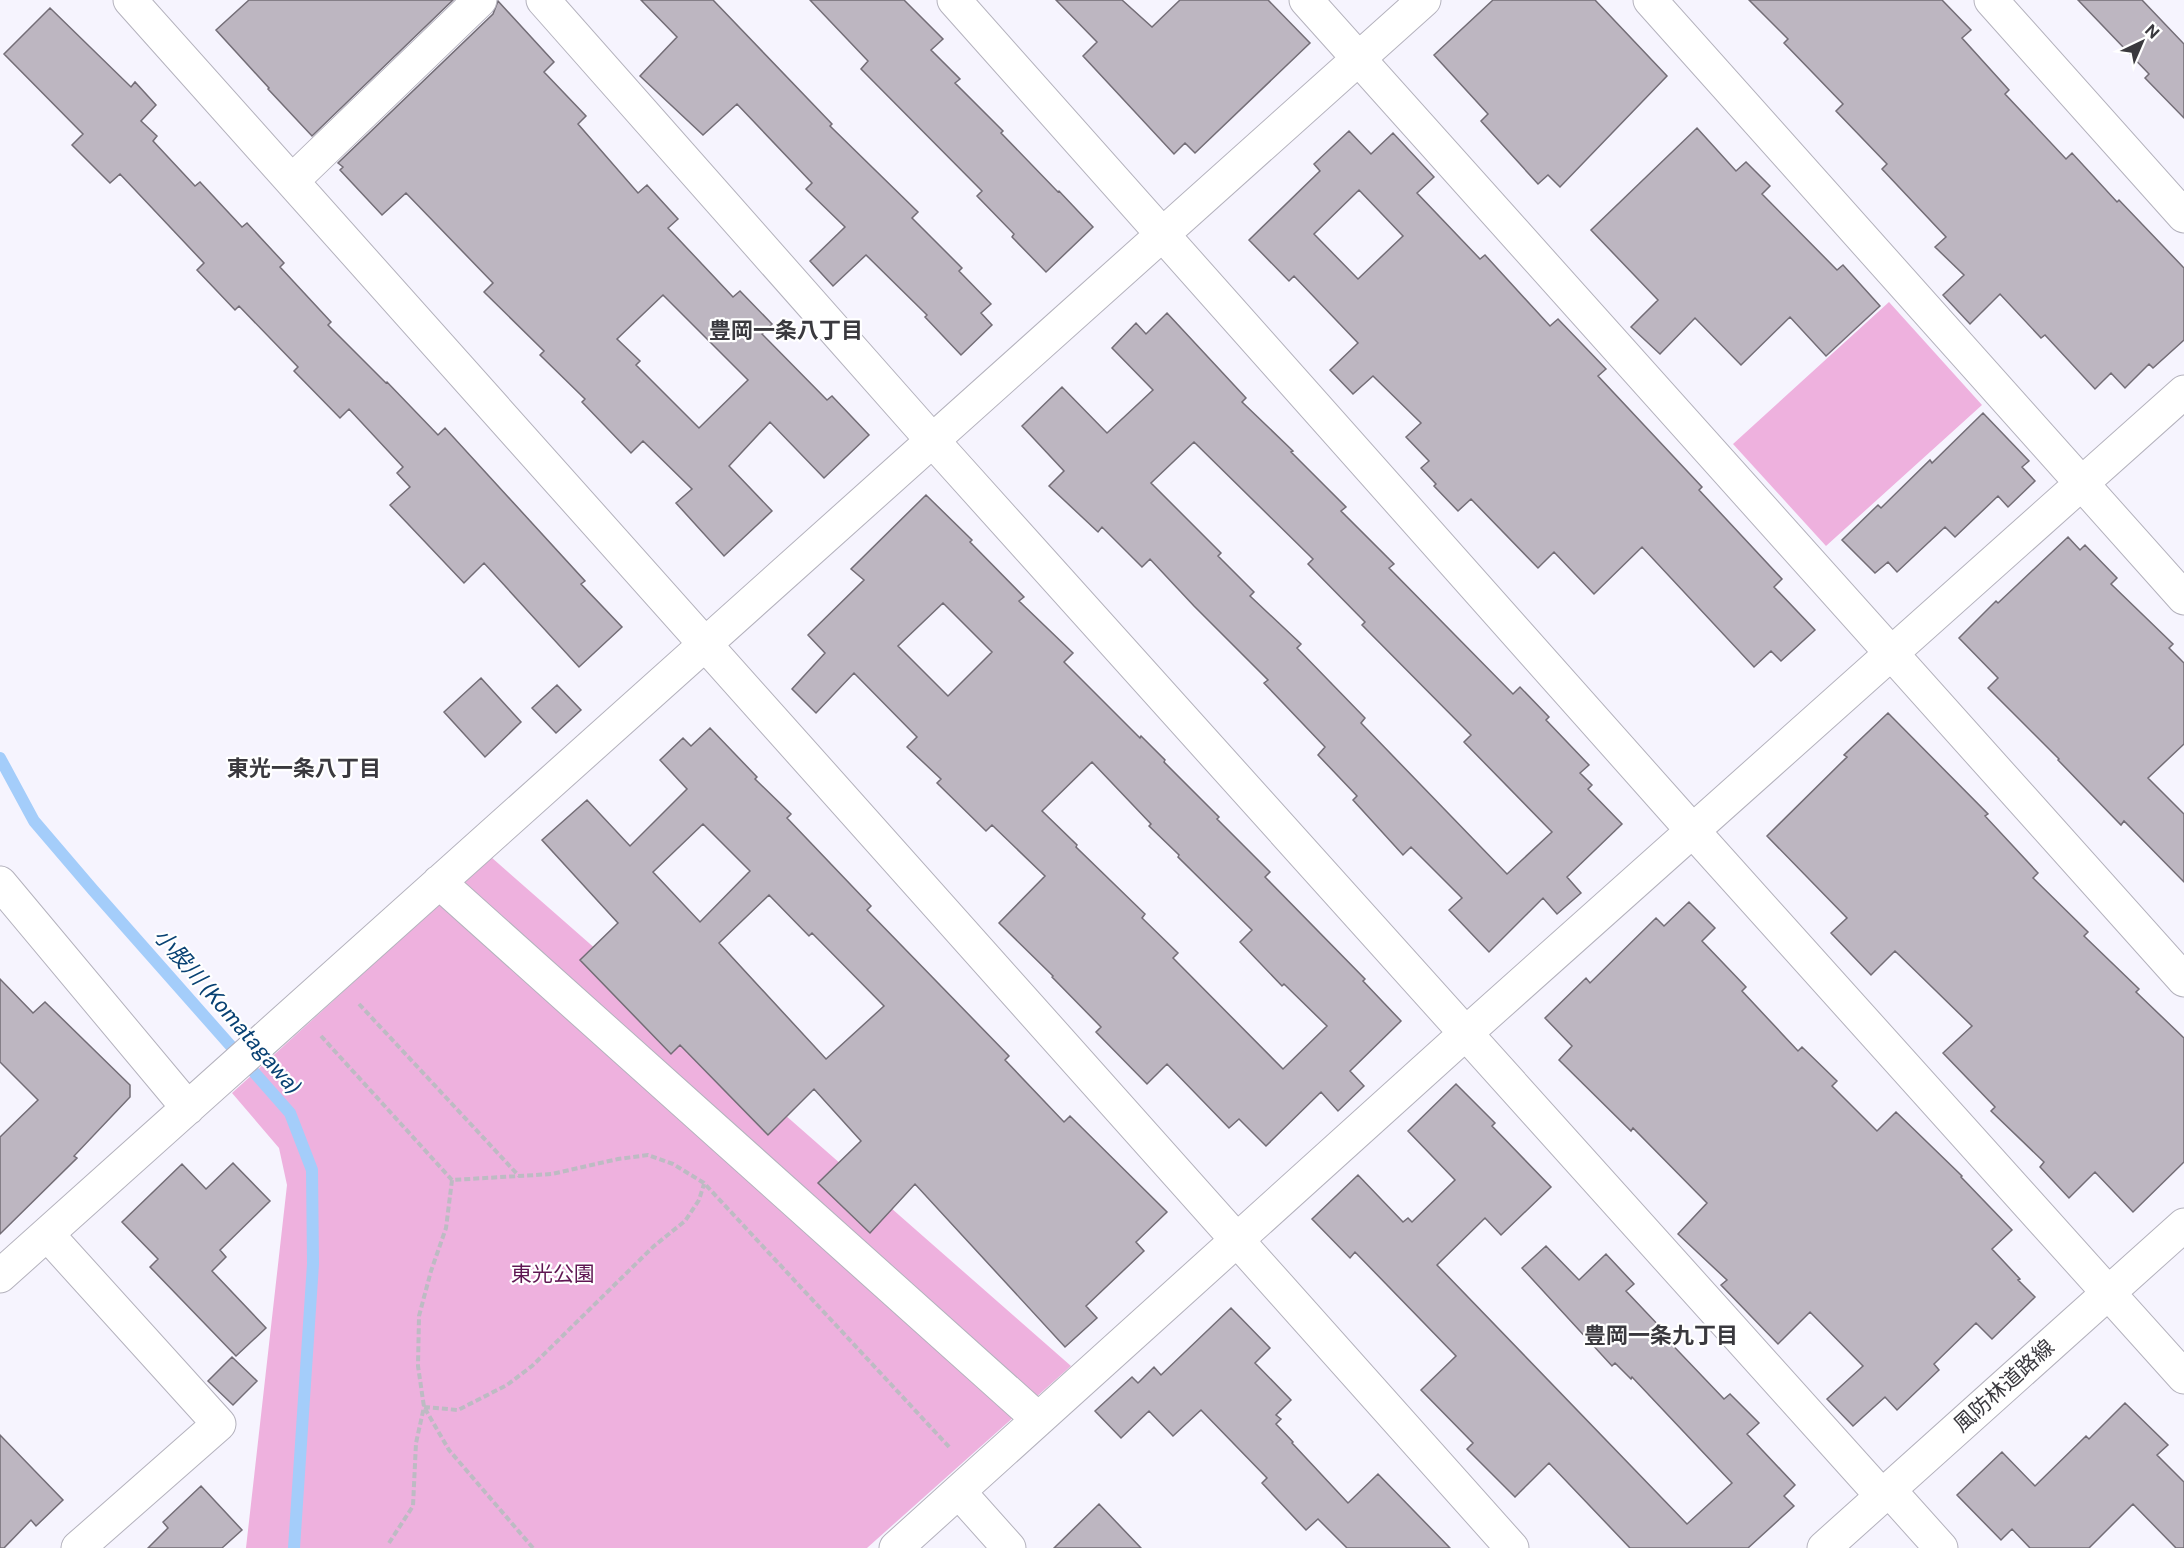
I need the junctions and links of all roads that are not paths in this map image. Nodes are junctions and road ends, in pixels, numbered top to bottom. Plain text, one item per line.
1 (130, 0) edge
2 (480, 0) edge
3 (543, 0) edge
4 (954, 0) edge
5 (1306, 0) edge
6 (1424, 0) edge
7 (1650, 0) edge
8 (1991, 0) edge
9 (1358, 59) junction
10 (292, 181) junction
11 (2184, 216) edge
12 (1163, 234) junction
13 (2184, 392) edge
14 (932, 440) junction
15 (2082, 484) junction
16 (2184, 598) edge
17 (704, 645) junction
18 (1891, 655) junction
19 (1692, 830) junction
20 (440, 882) junction
21 (0, 883) edge
22 (2184, 980) edge
23 (1466, 1033) junction
24 (188, 1108) junction
25 (2184, 1225) edge
26 (46, 1234) junction
27 (1235, 1240) junction
28 (0, 1276) edge
29 (2108, 1292) junction
30 (2184, 1377) edge
31 (1038, 1419) junction
32 (967, 1484) junction
33 (1885, 1493) junction
34 (78, 1548) edge
35 (896, 1548) edge
36 (1009, 1548) edge
37 (1512, 1548) edge
38 (1824, 1548) edge
39 (1941, 1548) edge

1 - 10 street
2 - 10 street
3 - 14 street
4 - 12 street
5 - 9 street
6 - 9 street
7 - 15 street
8 - 11 street
9 - 12 street
9 - 18 street
10 - 17 street
12 - 14 street
12 - 19 street
13 - 15 street
14 - 17 street
14 - 23 street
15 - 16 street
15 - 18 street
17 - 20 street
17 - 27 street
18 - 19 street
18 - 22 street
19 - 23 street
19 - 29 street
20 - 24 street
20 - 31 street
21 - 24 street
23 - 27 street
23 - 33 street
24 - 26 street
25 - 29 street, 風防林道路線
26 - 28 street
26 - 34 street
27 - 31 street
27 - 37 street
29 - 30 street
29 - 33 street, 風防林道路線
31 - 32 street
32 - 35 street
32 - 36 street
33 - 38 street, 風防林道路線
33 - 39 street

